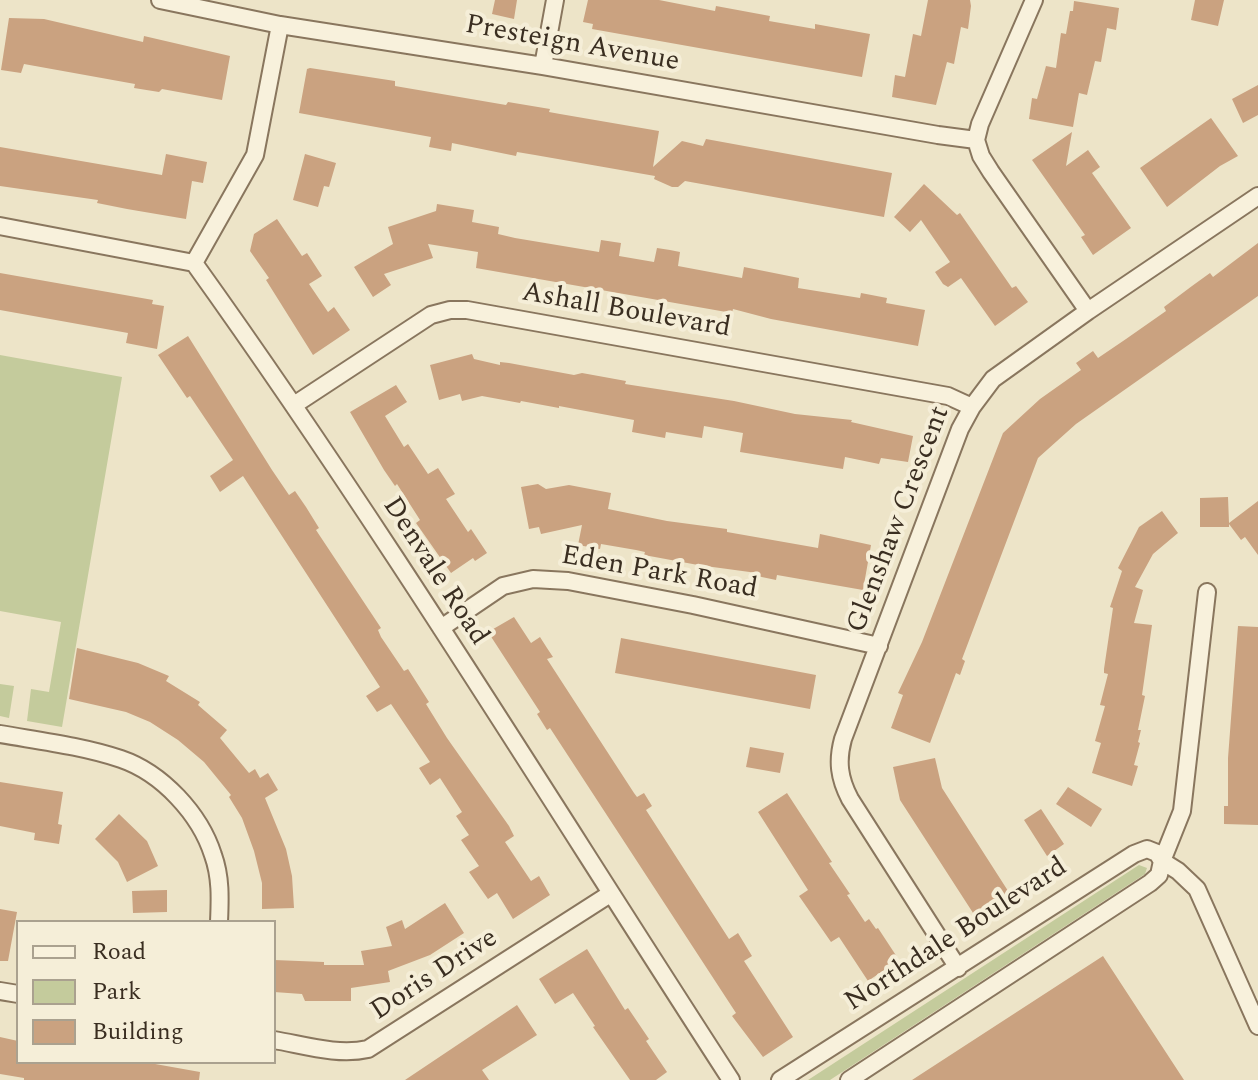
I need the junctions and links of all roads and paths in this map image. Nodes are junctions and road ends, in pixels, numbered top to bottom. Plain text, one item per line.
1 (160, 0) edge
2 (555, 0) edge
3 (1034, 0) edge
4 (280, 25) junction
5 (543, 66) junction
6 (976, 140) junction
7 (1258, 196) edge
8 (0, 226) edge
9 (194, 263) junction
10 (1088, 311) junction
11 (294, 405) junction
12 (972, 407) junction
13 (1207, 592) dead end
14 (441, 628) junction
15 (879, 646) junction
16 (0, 734) edge
17 (1162, 861) junction
18 (610, 894) junction
19 (219, 920) edge
20 (958, 968) junction
21 (1258, 1026) edge
22 (276, 1040) edge
23 (731, 1080) edge
24 (780, 1080) edge
25 (849, 1080) edge

1 - 4 street, Presteign Avenue
2 - 5 street
3 - 6 street
4 - 5 street, Presteign Avenue
4 - 9 street
5 - 6 street, Presteign Avenue
6 - 10 street
7 - 10 street, Glenshaw Crescent
8 - 9 street
9 - 11 street, Denvale Road
10 - 12 street, Glenshaw Crescent
11 - 12 street, Ashall Boulevard
11 - 14 street, Denvale Road
12 - 15 street, Glenshaw Crescent
13 - 17 street
14 - 15 street, Eden Park Road
14 - 18 street, Denvale Road
15 - 20 street, Glenshaw Crescent
16 - 19 street
17 - 20 street, Northdale Boulevard
17 - 21 street
17 - 25 street
18 - 22 street, Doris Drive
18 - 23 street, Denvale Road
20 - 24 street, Northdale Boulevard

